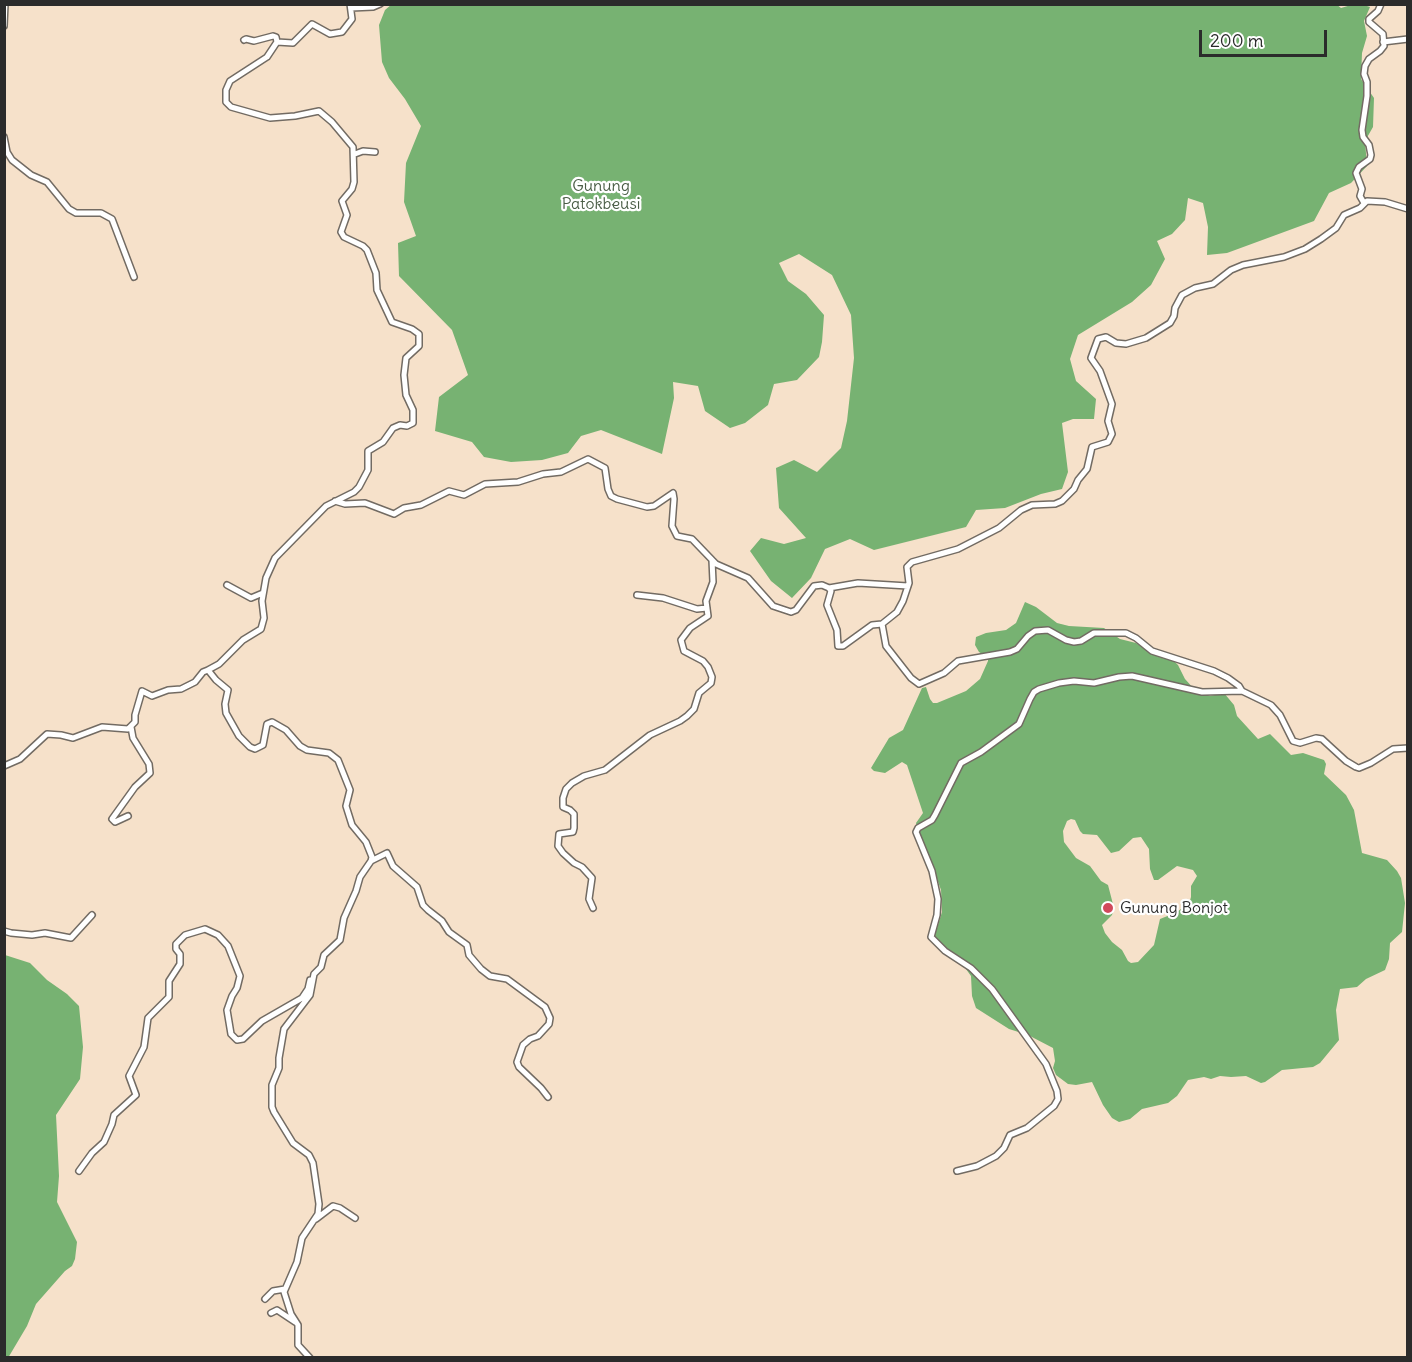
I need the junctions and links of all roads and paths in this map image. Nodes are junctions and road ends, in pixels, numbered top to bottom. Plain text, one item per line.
1 (5, 4) edge
2 (380, 4) edge
3 (1380, 4) edge
4 (351, 6) edge
5 (4, 26) edge
6 (1407, 39) edge
7 (244, 40) dead end
8 (277, 42) junction
9 (1383, 42) junction
10 (4, 137) edge
11 (375, 152) dead end
12 (355, 154) junction
13 (1364, 203) junction
14 (1407, 209) edge
15 (134, 277) dead end
16 (335, 501) junction
17 (712, 560) junction
18 (227, 585) dead end
19 (908, 586) junction
20 (829, 588) junction
21 (263, 593) junction
22 (637, 595) dead end
23 (707, 608) junction
24 (882, 624) junction
25 (208, 670) junction
26 (1242, 691) junction
27 (131, 727) junction
28 (1407, 748) edge
29 (4, 766) edge
30 (128, 816) dead end
31 (371, 861) junction
32 (593, 908) dead end
33 (92, 915) dead end
34 (4, 930) edge
35 (314, 974) junction
36 (548, 1097) dead end
37 (79, 1171) dead end
38 (957, 1171) dead end
39 (356, 1218) dead end
40 (316, 1219) junction
41 (285, 1289) junction
42 (265, 1299) dead end
43 (271, 1313) dead end
44 (298, 1323) junction
45 (310, 1358) edge

1 - 5 street
2 - 4 street
3 - 9 street
4 - 8 street
6 - 9 street
7 - 8 street
8 - 12 street
9 - 13 street
10 - 15 street
11 - 12 street
12 - 16 street
13 - 14 street
13 - 19 street
16 - 17 street
16 - 21 street
17 - 20 street
17 - 23 street
18 - 21 street
19 - 20 street
19 - 24 street
20 - 24 street
21 - 25 street
22 - 23 street
23 - 32 street
24 - 26 street
25 - 27 street
25 - 31 street
26 - 28 street
26 - 38 street
27 - 29 street
27 - 30 street
31 - 35 street
31 - 36 street
33 - 34 street
35 - 37 street
35 - 40 street
39 - 40 street
40 - 41 street
41 - 42 street
41 - 44 street
43 - 44 street
44 - 45 street

